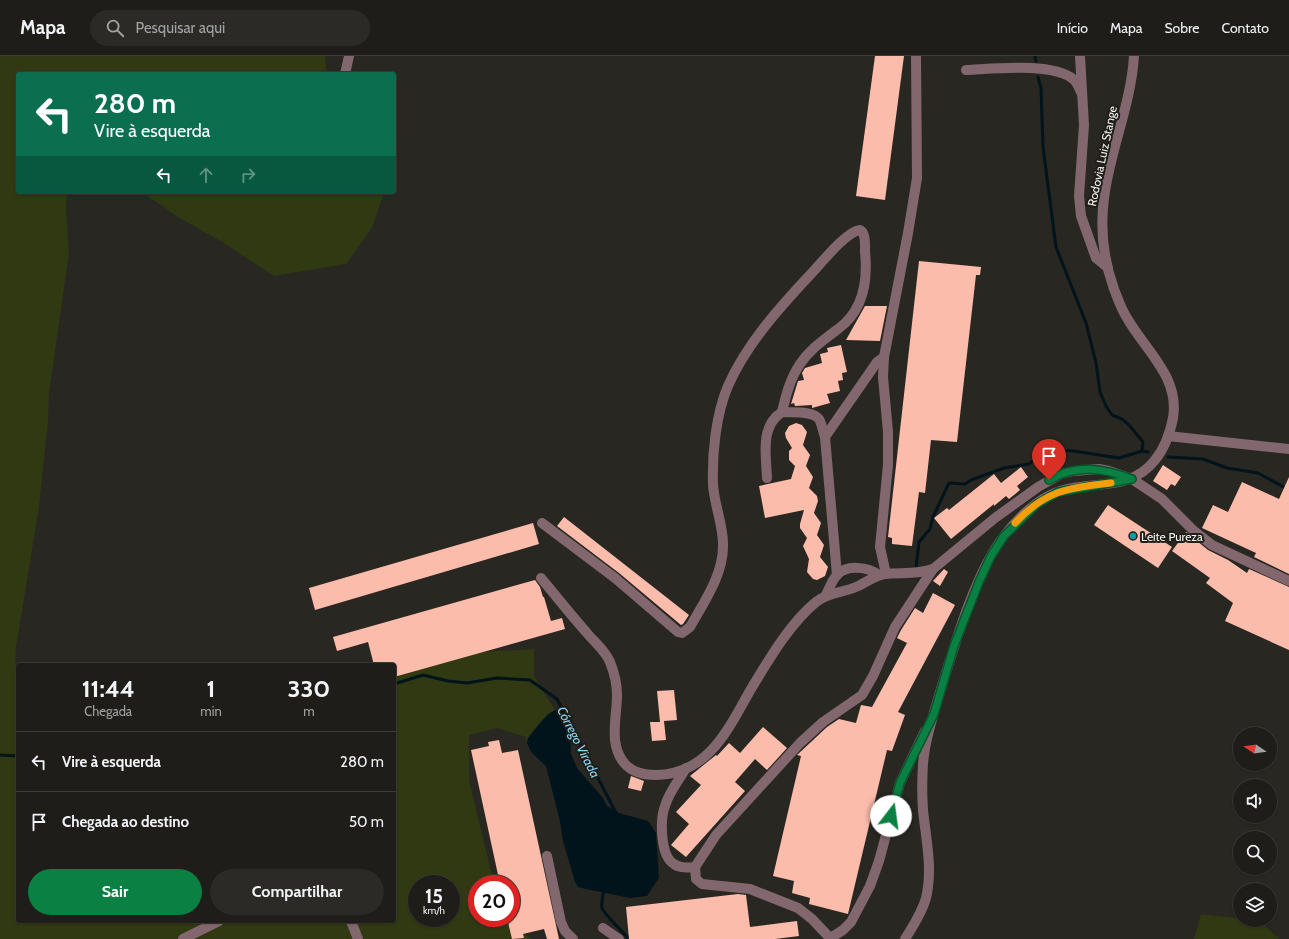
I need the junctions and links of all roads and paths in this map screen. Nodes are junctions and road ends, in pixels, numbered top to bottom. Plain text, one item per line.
1 (349, 56) edge
2 (916, 56) edge
3 (1080, 56) edge
4 (1134, 56) edge
5 (966, 70) dead end
6 (345, 72) edge
7 (1082, 94) junction
8 (1108, 268) junction
9 (884, 357) junction
10 (782, 412) junction
11 (1168, 436) junction
12 (825, 437) junction
13 (1288, 446) edge
14 (767, 478) dead end
15 (1132, 479) junction
16 (542, 523) dead end
17 (933, 569) junction
18 (882, 574) junction
19 (837, 575) junction
20 (541, 578) dead end
21 (1289, 581) edge
22 (826, 595) junction
23 (934, 714) junction
24 (686, 768) junction
25 (547, 856) dead end
26 (695, 867) junction
27 (215, 923) edge
28 (352, 923) edge
29 (603, 928) dead end
30 (183, 939) edge
31 (358, 939) edge
32 (573, 939) edge
33 (619, 939) edge
34 (829, 939) edge
35 (905, 939) edge

1 - 6 street
2 - 9 street
3 - 7 street
4 - 8 street, Rodovia Luiz Stange
5 - 7 street
7 - 8 street
8 - 11 street, Rodovia Luiz Stange
9 - 12 street
9 - 18 street
10 - 12 street
10 - 14 street
10 - 16 street
11 - 13 street
11 - 15 street, Rodovia Luiz Stange
12 - 19 street
15 - 17 street
15 - 21 street
15 - 23 street
17 - 18 street
17 - 26 street
18 - 19 street
18 - 22 street
19 - 22 street
20 - 24 street
22 - 24 street
23 - 34 street
23 - 35 street
24 - 26 street
25 - 32 street
26 - 34 street
27 - 30 street
28 - 31 street
29 - 33 street

